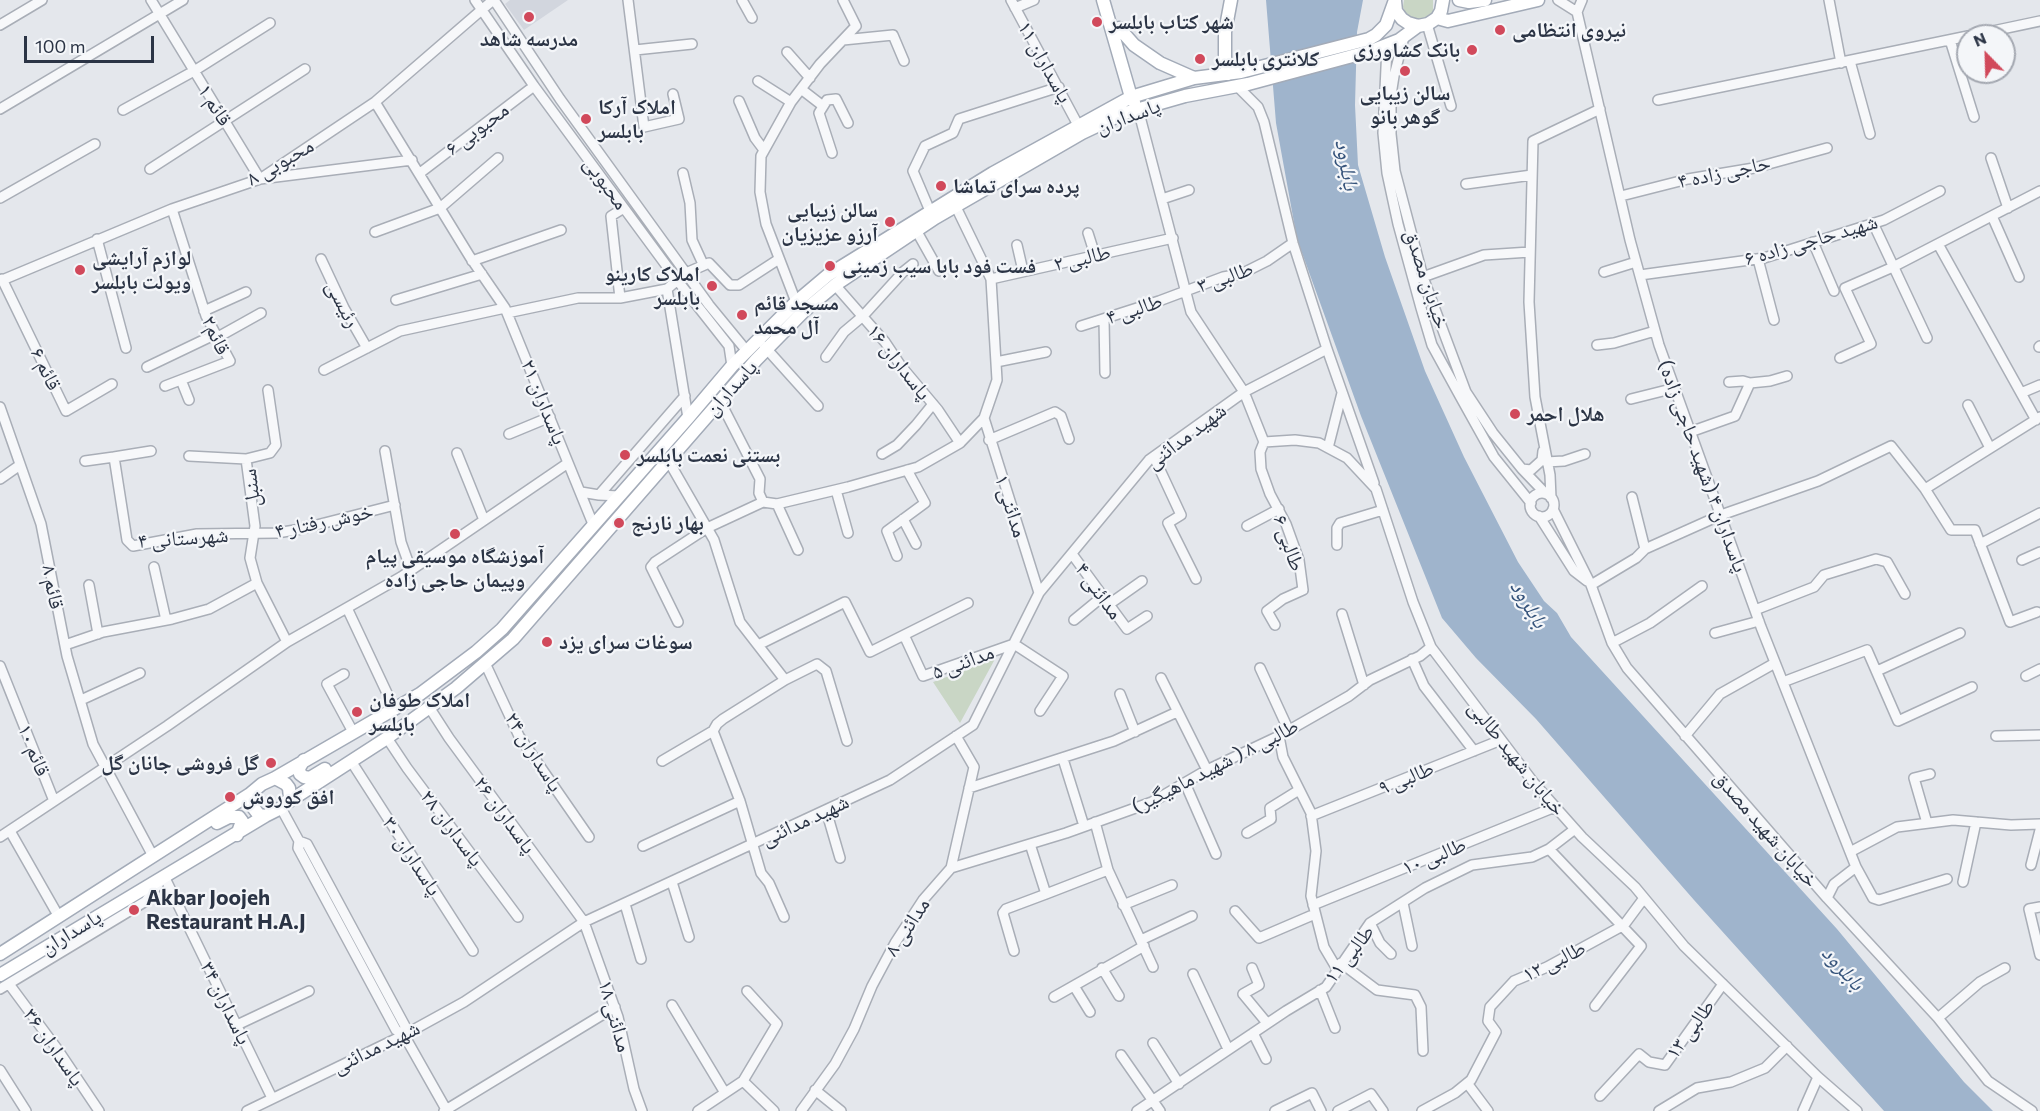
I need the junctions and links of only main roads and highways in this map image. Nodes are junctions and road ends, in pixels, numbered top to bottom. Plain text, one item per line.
1 (1103, 0) edge
2 (1111, 0) edge
3 (1231, 0) edge
4 (1395, 0) edge
5 (1443, 0) edge
6 (1459, 0) edge
7 (1485, 0) edge
8 (1538, 0) edge
9 (1427, 22) junction
10 (1119, 28) junction
11 (1370, 45) junction
12 (1235, 73) junction
13 (1194, 78) junction
14 (1134, 96) junction
15 (1138, 109) junction
16 (746, 350) junction
17 (756, 360) junction
18 (383, 741) junction
19 (304, 760) junction
20 (275, 778) junction
21 (250, 795) junction
22 (284, 805) junction
23 (265, 816) junction
24 (237, 835) junction
25 (170, 845) junction
26 (0, 954) edge
27 (0, 975) edge

1 - 14 main road
2 - 10 main road
3 - 12 main road
4 - 9 main road
4 - 11 main road
5 - 9 main road
6 - 7 main road
8 - 9 main road
9 - 11 main road
10 - 13 main road
10 - 14 main road
11 - 12 main road, پاسداران
11 - 15 main road, پاسداران
12 - 13 main road, پاسداران
13 - 14 main road, پاسداران
14 - 15 main road
14 - 16 main road, پاسداران
15 - 17 main road, پاسداران
16 - 17 main road
16 - 19 main road, پاسداران
17 - 18 main road, پاسداران
18 - 19 main road
18 - 22 main road, پاسداران
19 - 20 main road, پاسداران
20 - 21 main road
20 - 22 main road
21 - 23 main road
21 - 25 main road, پاسداران
22 - 23 main road
23 - 24 main road, پاسداران
24 - 25 main road
24 - 27 main road, پاسداران
25 - 26 main road, پاسداران

